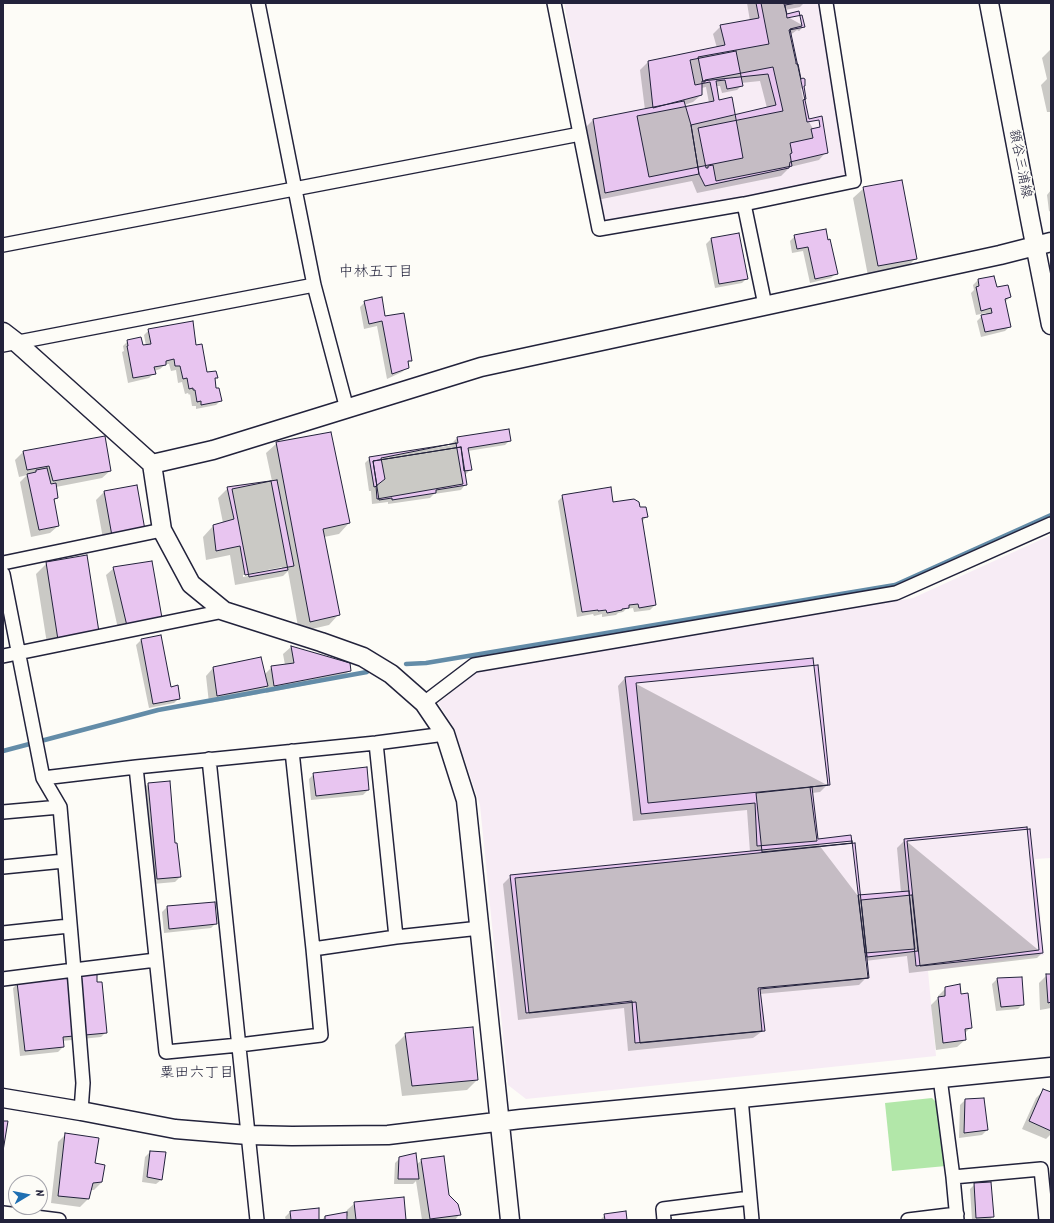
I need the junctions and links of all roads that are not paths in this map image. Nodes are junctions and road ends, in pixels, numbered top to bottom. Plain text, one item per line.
1 (258, 3) edge
2 (554, 3) edge
3 (826, 3) edge
4 (989, 3) edge
5 (580, 134) junction
6 (295, 188) junction
7 (744, 204) junction
8 (1043, 244) edge
9 (3, 245) edge
10 (314, 285) junction
11 (765, 305) junction
12 (1051, 325) edge
13 (7, 340) edge
14 (347, 409) junction
15 (152, 464) junction
16 (1051, 524) edge
17 (162, 530) junction
18 (3, 562) edge
19 (3, 574) edge
20 (224, 611) junction
21 (18, 653) junction
22 (3, 656) edge
23 (424, 703) junction
24 (445, 734) junction
25 (376, 743) junction
26 (292, 751) junction
27 (209, 759) junction
28 (136, 767) junction
29 (43, 778) junction
30 (60, 807) junction
31 (3, 812) edge
32 (64, 861) junction
33 (3, 867) edge
34 (69, 926) junction
35 (480, 928) junction
36 (3, 933) edge
37 (396, 937) junction
38 (314, 949) junction
39 (156, 960) junction
40 (74, 970) junction
41 (3, 979) edge
42 (239, 1045) junction
43 (1051, 1067) edge
44 (940, 1078) junction
45 (3, 1098) edge
46 (741, 1098) junction
47 (81, 1111) junction
48 (501, 1121) junction
49 (248, 1135) junction
50 (953, 1177) junction
51 (750, 1198) junction
52 (3, 1213) edge
53 (957, 1217) edge
54 (59, 1220) edge
55 (257, 1220) edge
56 (510, 1220) edge
57 (664, 1220) edge
58 (752, 1220) edge
59 (908, 1220) edge
60 (1046, 1220) edge

1 - 6 street
2 - 5 street
3 - 7 street
4 - 8 street, 額谷三浦線
5 - 6 street
5 - 7 street
6 - 9 street
6 - 10 street
7 - 11 street
8 - 11 street
8 - 12 street, 額谷三浦線
10 - 13 street
10 - 14 street
11 - 14 street
13 - 15 street
14 - 15 street
15 - 17 street
16 - 23 street
17 - 18 street
17 - 20 street
19 - 21 street
20 - 21 street
20 - 23 street
21 - 22 street
21 - 29 street
23 - 24 street
24 - 25 street
24 - 35 street
25 - 26 street
25 - 37 street
26 - 27 street
26 - 38 street
27 - 28 street
27 - 42 street
28 - 29 street
28 - 39 street
29 - 30 street
30 - 31 street
30 - 32 street
32 - 33 street
32 - 34 street
34 - 36 street
34 - 40 street
35 - 37 street
35 - 48 street
37 - 38 street
38 - 42 street
39 - 40 street
39 - 42 street
40 - 41 street
40 - 47 street
42 - 49 street
43 - 44 street
44 - 46 street
44 - 50 street
45 - 47 street
46 - 48 street
46 - 51 street
47 - 49 street
48 - 49 street
48 - 56 street
49 - 55 street
50 - 53 street
50 - 60 street
51 - 57 street
51 - 58 street
52 - 54 street
53 - 59 street

